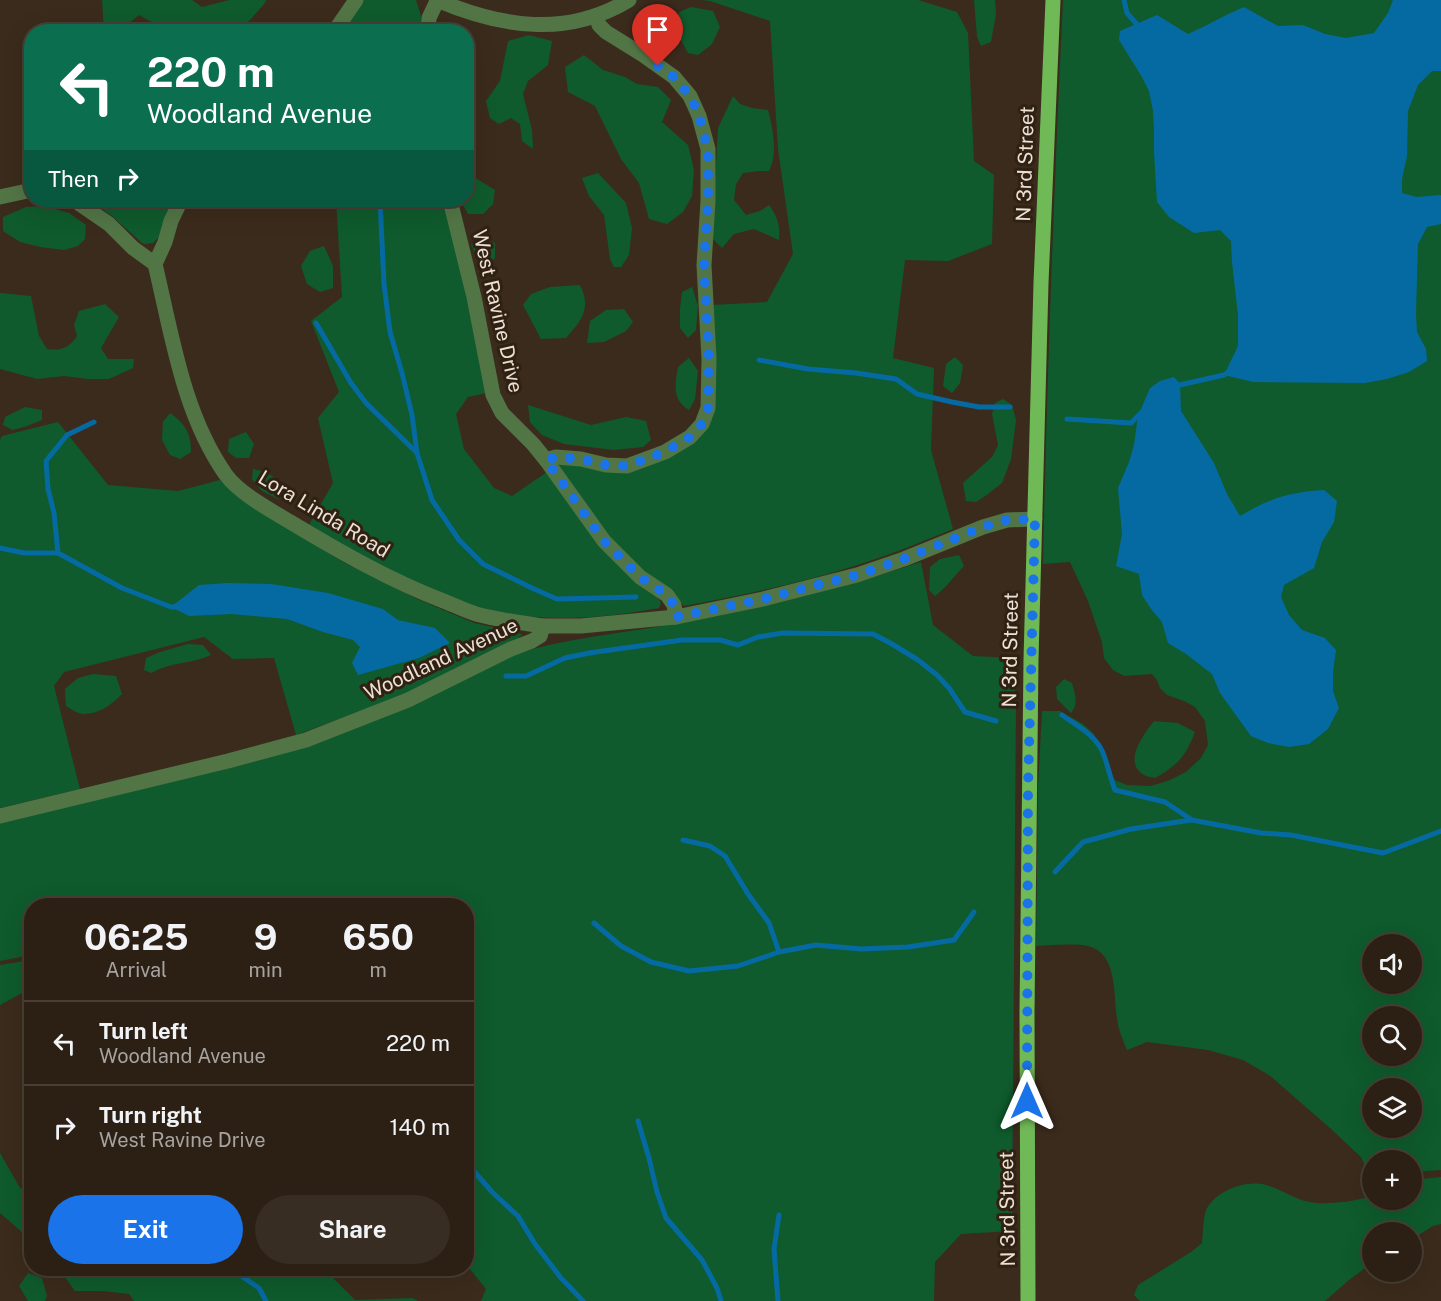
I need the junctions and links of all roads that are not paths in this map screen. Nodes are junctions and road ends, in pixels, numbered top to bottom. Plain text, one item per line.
1 (356, 0) edge
2 (437, 0) edge
3 (629, 0) edge
4 (1053, 0) edge
5 (596, 16) junction
6 (340, 24) edge
7 (429, 24) edge
8 (24, 192) edge
9 (0, 197) edge
10 (84, 207) edge
11 (178, 207) edge
12 (452, 207) edge
13 (155, 264) junction
14 (546, 460) junction
15 (1035, 519) junction
16 (676, 617) junction
17 (543, 626) junction
18 (0, 816) edge
19 (1028, 1301) edge

1 - 6 street
2 - 5 street
2 - 7 street
3 - 5 street
4 - 15 main road, N 3rd Street
5 - 14 street
8 - 9 street
10 - 13 street
11 - 13 street
12 - 14 street, West Ravine Drive
13 - 17 street, Lora Linda Road
14 - 16 street, West Ravine Drive
15 - 16 street, Woodland Avenue
15 - 19 main road, N 3rd Street
16 - 17 street, Woodland Avenue
17 - 18 street, Woodland Avenue

